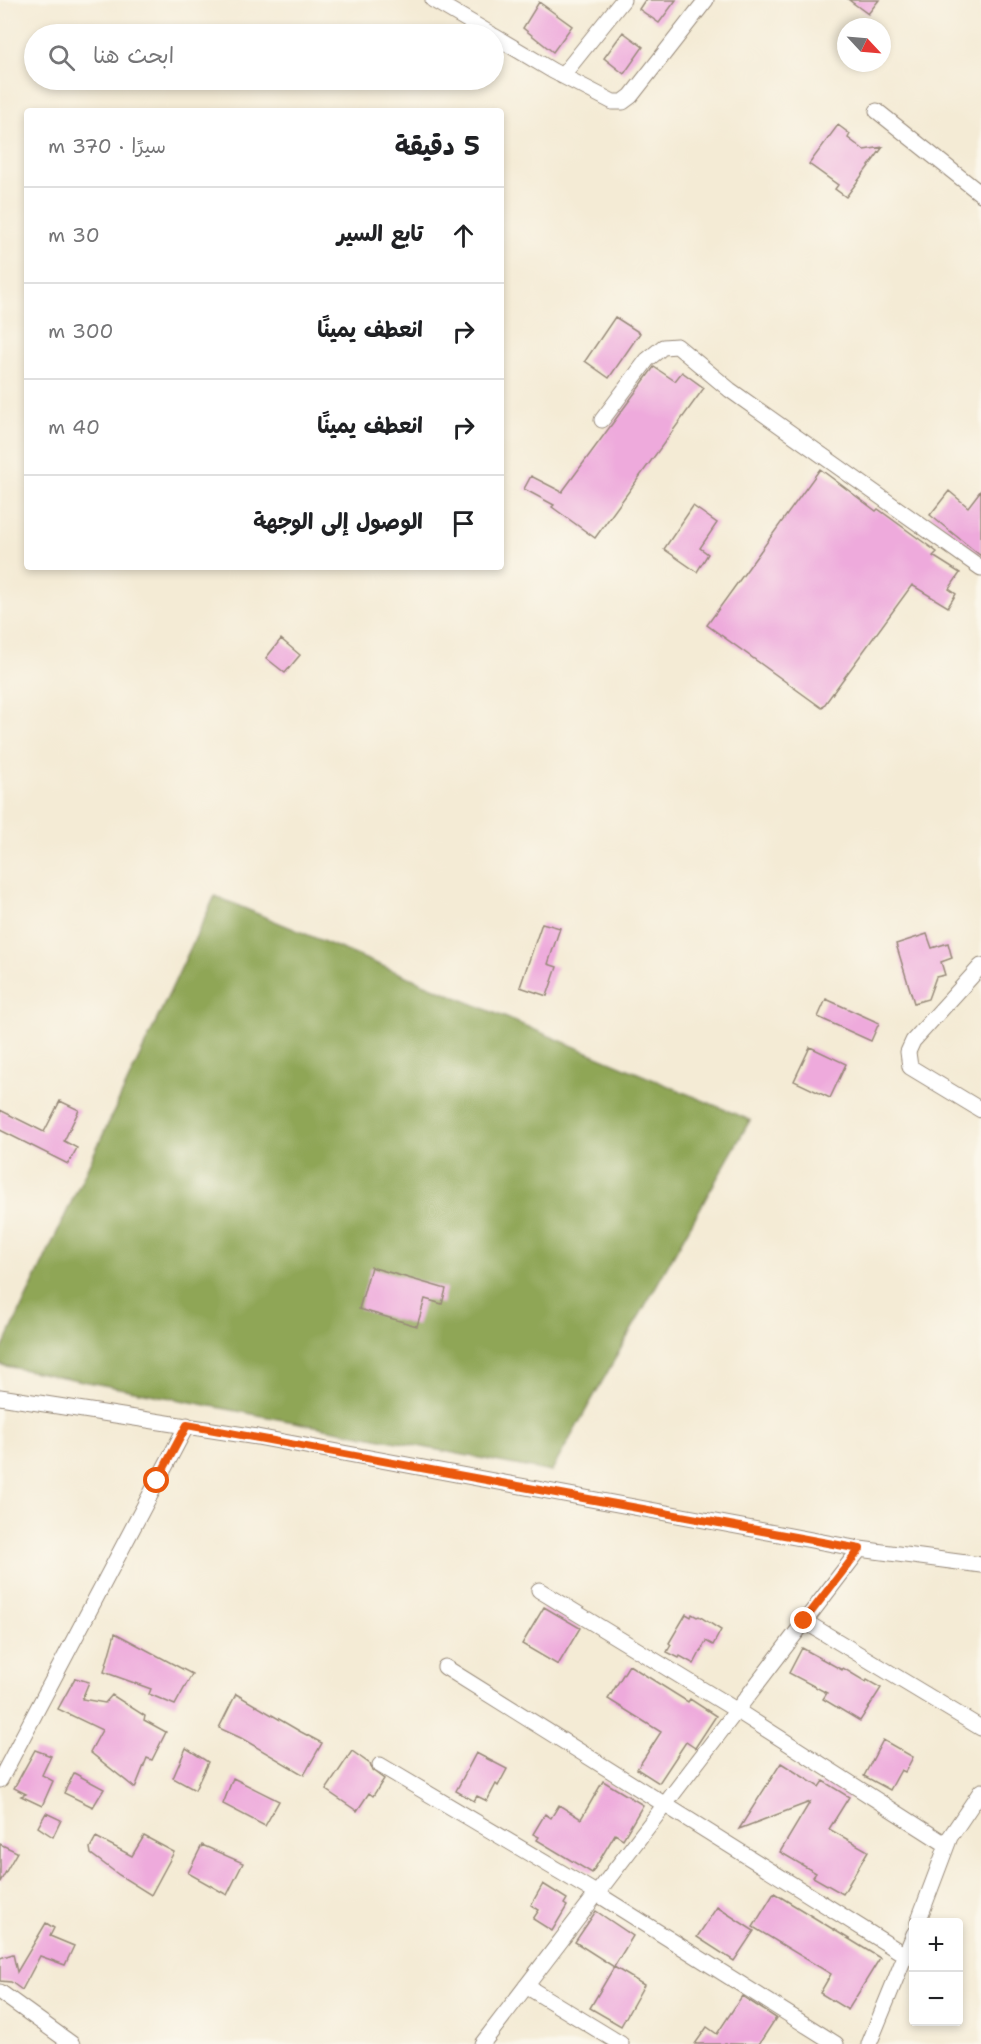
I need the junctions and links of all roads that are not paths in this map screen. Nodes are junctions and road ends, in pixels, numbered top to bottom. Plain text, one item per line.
1 (433, 0) edge
2 (623, 0) edge
3 (706, 0) edge
4 (473, 24) edge
5 (504, 42) edge
6 (562, 76) junction
7 (877, 111) dead end
8 (981, 194) edge
9 (603, 420) dead end
10 (981, 568) edge
11 (981, 966) edge
12 (981, 1110) edge
13 (0, 1397) edge
14 (187, 1425) junction
15 (860, 1549) junction
16 (981, 1565) edge
17 (539, 1590) dead end
18 (804, 1621) junction
19 (445, 1667) dead end
20 (736, 1710) junction
21 (981, 1728) edge
22 (380, 1765) dead end
23 (0, 1780) edge
24 (981, 1791) edge
25 (664, 1804) junction
26 (948, 1845) junction
27 (596, 1893) junction
28 (920, 1918) edge
29 (909, 1946) edge
30 (905, 1955) junction
31 (526, 1986) junction
32 (0, 1992) edge
33 (72, 2044) edge
34 (482, 2044) edge
35 (621, 2044) edge
36 (836, 2044) edge
37 (869, 2044) edge

1 - 4 street
2 - 6 street
3 - 6 street
5 - 6 street
7 - 8 street
9 - 10 street
11 - 12 street
13 - 14 street
14 - 15 street
14 - 23 street
15 - 16 street
15 - 18 street
17 - 20 street
18 - 20 street
18 - 21 street
19 - 25 street
20 - 25 street
20 - 26 street
22 - 27 street
24 - 26 street
25 - 27 street
25 - 30 street
26 - 28 street
27 - 31 street
27 - 36 street
29 - 30 street
30 - 37 street
31 - 34 street
31 - 35 street
32 - 33 street

